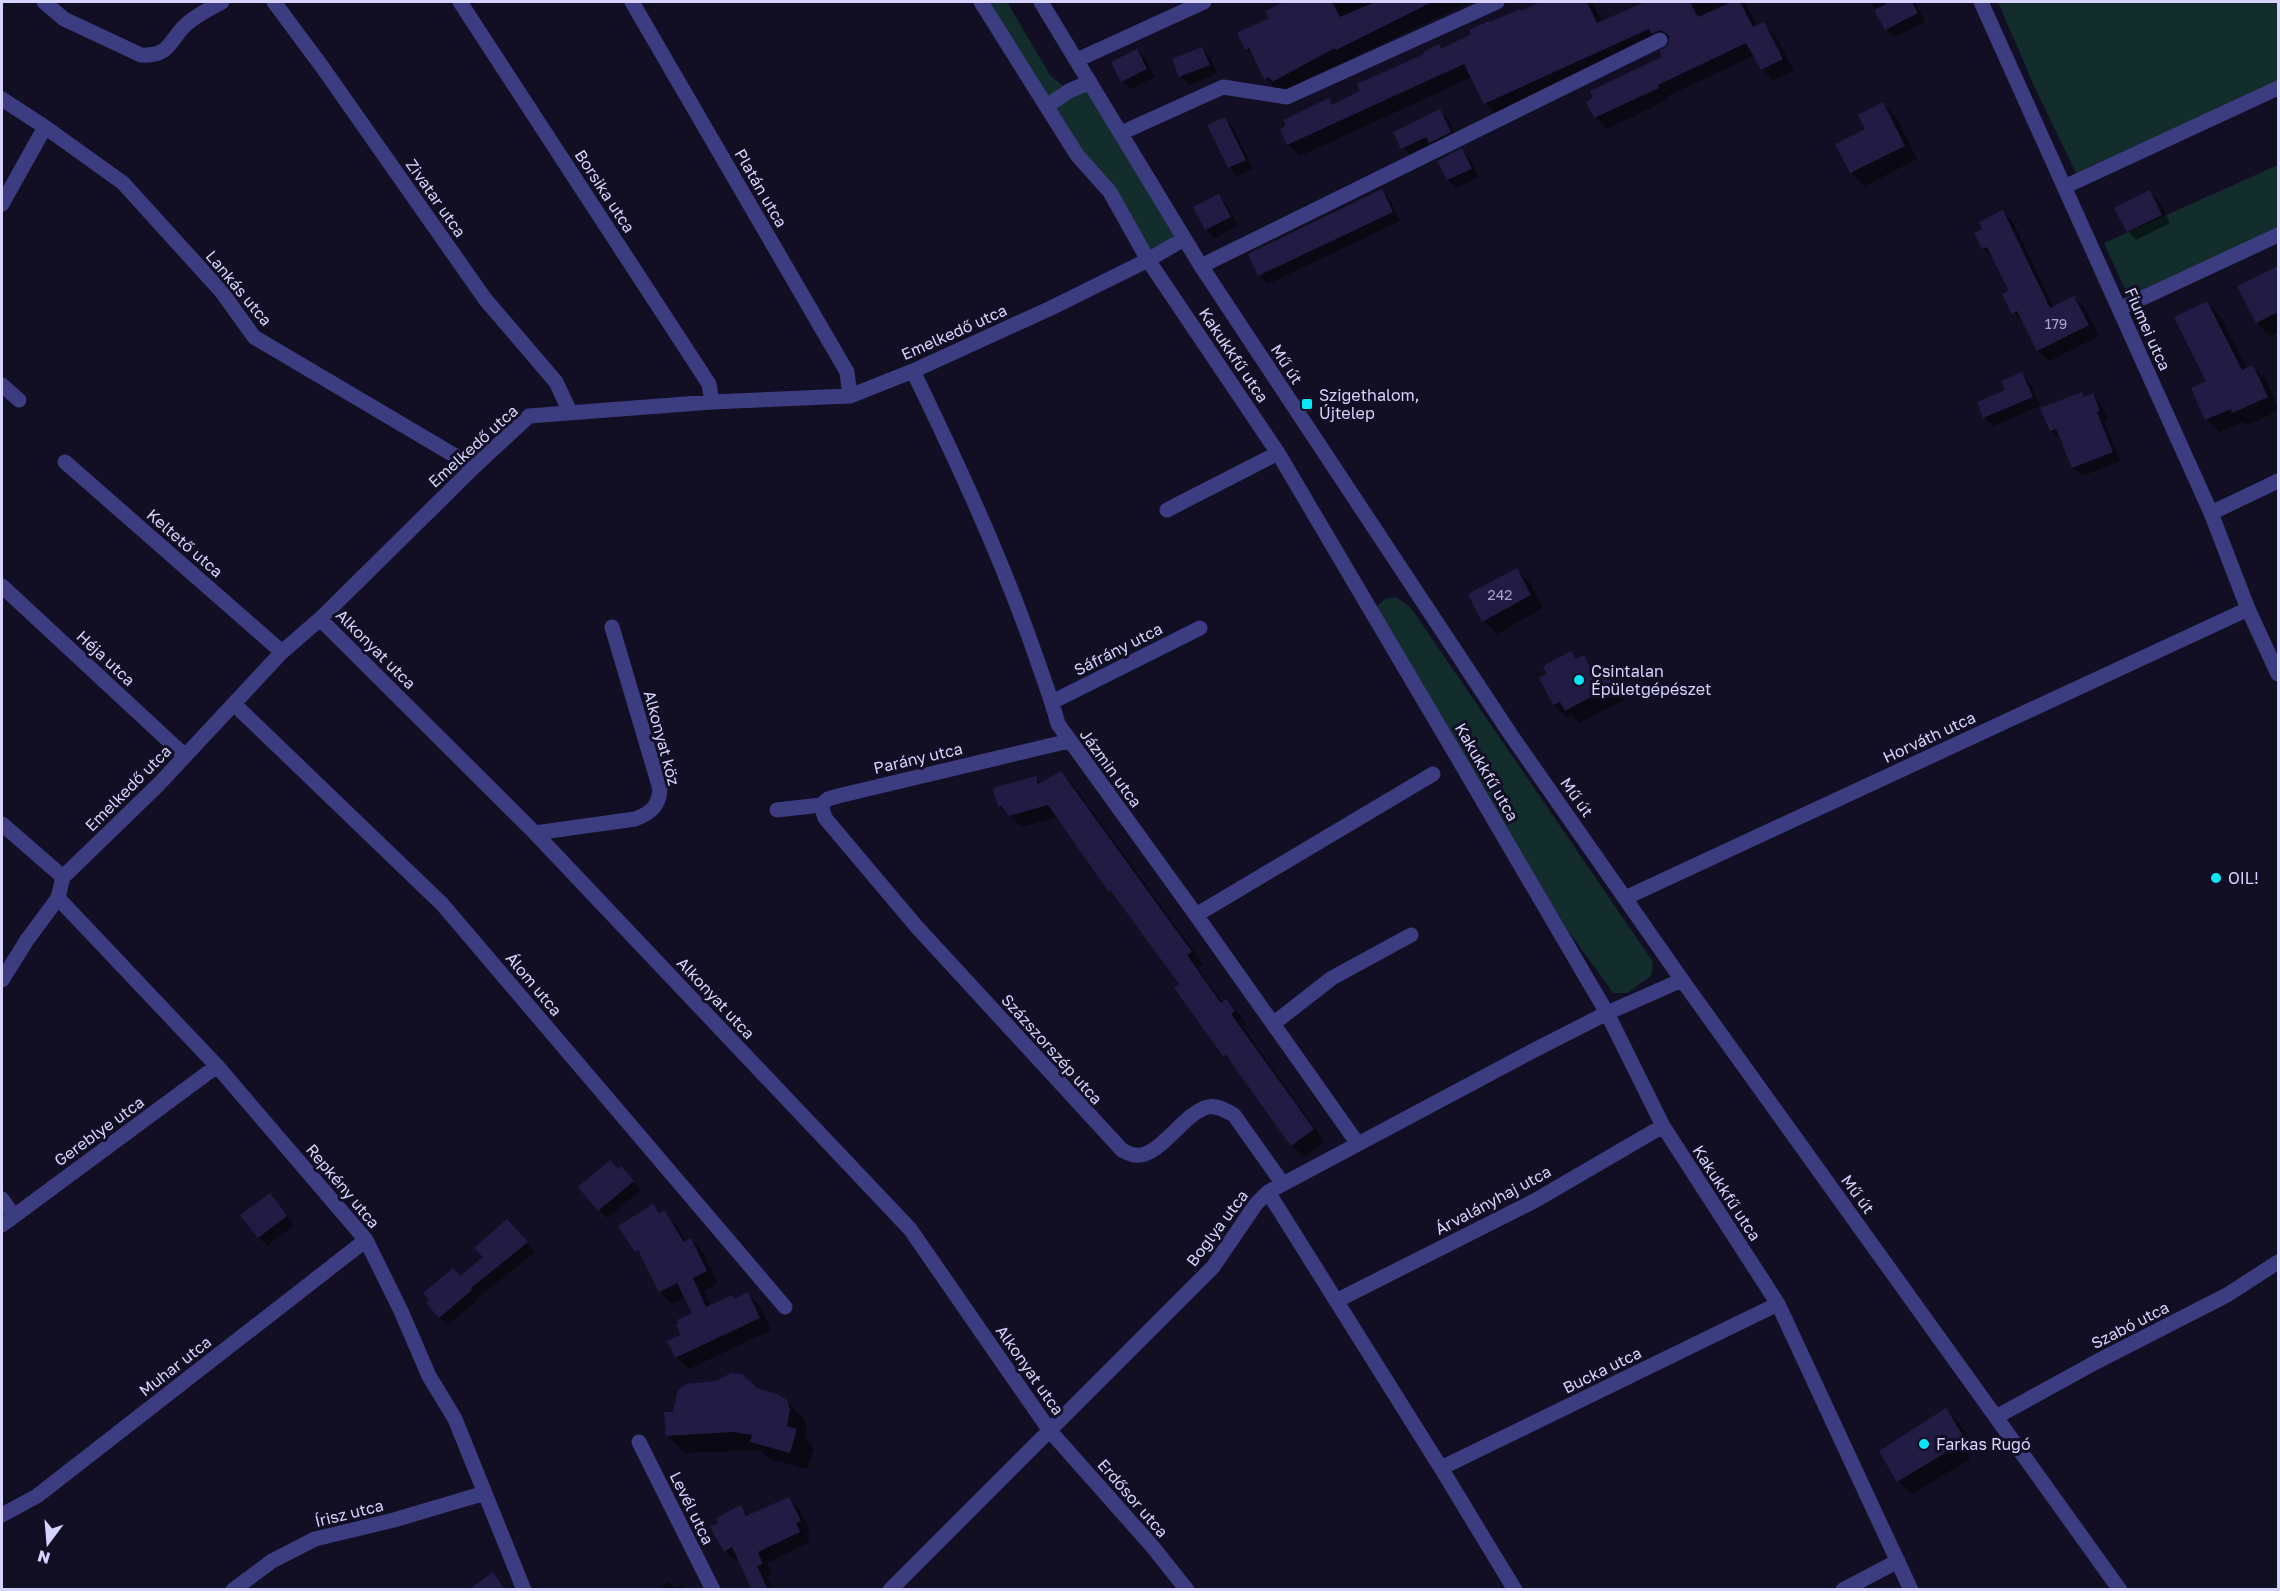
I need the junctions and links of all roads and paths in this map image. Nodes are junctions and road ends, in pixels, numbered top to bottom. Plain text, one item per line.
1 (44, 2) edge
2 (222, 2) edge
3 (274, 2) edge
4 (460, 2) edge
5 (632, 2) edge
6 (981, 2) edge
7 (1041, 2) edge
8 (1204, 2) edge
9 (1497, 2) edge
10 (1981, 2) edge
11 (1660, 40) dead end
12 (1077, 60) junction
13 (1090, 82) junction
14 (2278, 87) edge
15 (2, 99) edge
16 (1047, 106) junction
17 (45, 127) junction
18 (1121, 133) junction
19 (2064, 187) junction
20 (2, 204) edge
21 (2278, 235) edge
22 (1184, 239) junction
23 (1148, 260) junction
24 (1201, 266) junction
25 (2119, 309) junction
26 (913, 371) junction
27 (2, 385) edge
28 (850, 396) junction
29 (19, 400) dead end
30 (711, 402) junction
31 (570, 412) junction
32 (1278, 453) junction
33 (64, 462) dead end
34 (474, 467) junction
35 (2278, 481) edge
36 (1167, 510) dead end
37 (2211, 513) junction
38 (2, 586) edge
39 (2248, 609) junction
40 (320, 619) junction
41 (612, 627) dead end
42 (1200, 628) dead end
43 (282, 652) junction
44 (2278, 674) edge
45 (1052, 702) junction
46 (234, 705) junction
47 (1069, 741) junction
48 (185, 756) junction
49 (1433, 774) dead end
50 (821, 805) junction
51 (777, 810) dead end
52 (2, 824) edge
53 (535, 833) junction
54 (63, 877) junction
55 (58, 898) junction
56 (1625, 898) junction
57 (1196, 915) junction
58 (1410, 935) dead end
59 (2, 980) edge
60 (1682, 980) junction
61 (1607, 1013) junction
62 (1273, 1024) junction
63 (217, 1066) junction
64 (1663, 1126) junction
65 (1359, 1144) junction
66 (1283, 1184) junction
67 (1268, 1192) junction
68 (2, 1199) edge
69 (8, 1220) edge
70 (366, 1240) junction
71 (2278, 1262) edge
72 (1336, 1300) junction
73 (1778, 1304) junction
74 (785, 1307) dead end
75 (1996, 1418) junction
76 (1050, 1431) junction
77 (639, 1442) dead end
78 (1442, 1468) junction
79 (485, 1493) junction
80 (2, 1515) edge
81 (1898, 1561) junction
82 (890, 1589) edge
83 (233, 1590) edge
84 (524, 1590) edge
85 (713, 1590) edge
86 (1187, 1590) edge
87 (1515, 1590) edge
88 (1843, 1590) edge
89 (1911, 1590) edge
90 (2120, 1590) edge

1 - 2 street
3 - 31 street, Zivatar utca
4 - 30 street, Borsika utca
5 - 28 street, Platán utca
6 - 16 street, Kakukkfű utca
7 - 12 street, Mű út
8 - 12 street
9 - 18 street
10 - 19 street, Fiumei utca
11 - 24 street
12 - 13 street, Mű út
13 - 16 street
13 - 18 street, Mű út
14 - 19 street
15 - 17 street, Lankás utca
16 - 23 street, Kakukkfű utca
17 - 20 street
17 - 34 street, Lankás utca
18 - 22 street, Mű út
19 - 25 street, Fiumei utca
21 - 25 street
22 - 23 street, Emelkedő utca
22 - 24 street, Mű út
23 - 26 street, Emelkedő utca
23 - 32 street, Kakukkfű utca
24 - 56 street, Mű út
25 - 37 street, Fiumei utca
26 - 28 street, Emelkedő utca
26 - 45 street, Jázmin utca
27 - 29 street
28 - 30 street, Emelkedő utca
30 - 31 street, Emelkedő utca
31 - 34 street, Emelkedő utca
32 - 36 street
32 - 61 street, Kakukkfű utca
33 - 43 street, Keltető utca
34 - 40 street, Emelkedő utca
35 - 37 street
37 - 39 street, Fiumei utca
38 - 48 street, Héja utca
39 - 44 street, Fiumei utca
39 - 56 street, Horváth utca
40 - 43 street, Emelkedő utca
40 - 53 street, Alkonyat utca
41 - 53 street, Alkonyat köz
42 - 45 street, Sáfrány utca
43 - 46 street, Emelkedő utca
45 - 47 street, Jázmin utca
46 - 48 street, Emelkedő utca
46 - 74 street, Álom utca
47 - 50 street, Parány utca
47 - 57 street, Jázmin utca
48 - 54 street, Emelkedő utca
49 - 57 street
50 - 51 street, Parány utca
50 - 66 street, Százszorszép utca
52 - 54 street
53 - 76 street, Alkonyat utca
54 - 55 street
55 - 59 street
55 - 63 street, Repkény utca
56 - 60 street, Mű út
57 - 62 street, Jázmin utca
58 - 62 street
60 - 61 street, Boglya utca
60 - 75 street, Mű út
61 - 64 street, Kakukkfű utca
61 - 65 street, Boglya utca
62 - 65 street, Jázmin utca
63 - 69 street, Gereblye utca
63 - 70 street, Repkény utca
64 - 72 street, Árvalányhaj utca
64 - 73 street, Kakukkfű utca
65 - 66 street, Boglya utca
66 - 67 street, Boglya utca
67 - 72 street
67 - 76 street, Boglya utca
68 - 69 street
70 - 79 street, Repkény utca
70 - 80 street, Muhar utca
71 - 75 street, Szabó utca
72 - 78 street
73 - 78 street, Bucka utca
73 - 81 street, Kakukkfű utca
75 - 90 street, Mű út
76 - 82 street, Boglya utca
76 - 86 street, Erdősor utca
77 - 85 street, Levél utca
78 - 87 street
79 - 83 street, Írisz utca
79 - 84 street, Repkény utca
81 - 88 street
81 - 89 street, Kakukkfű utca

